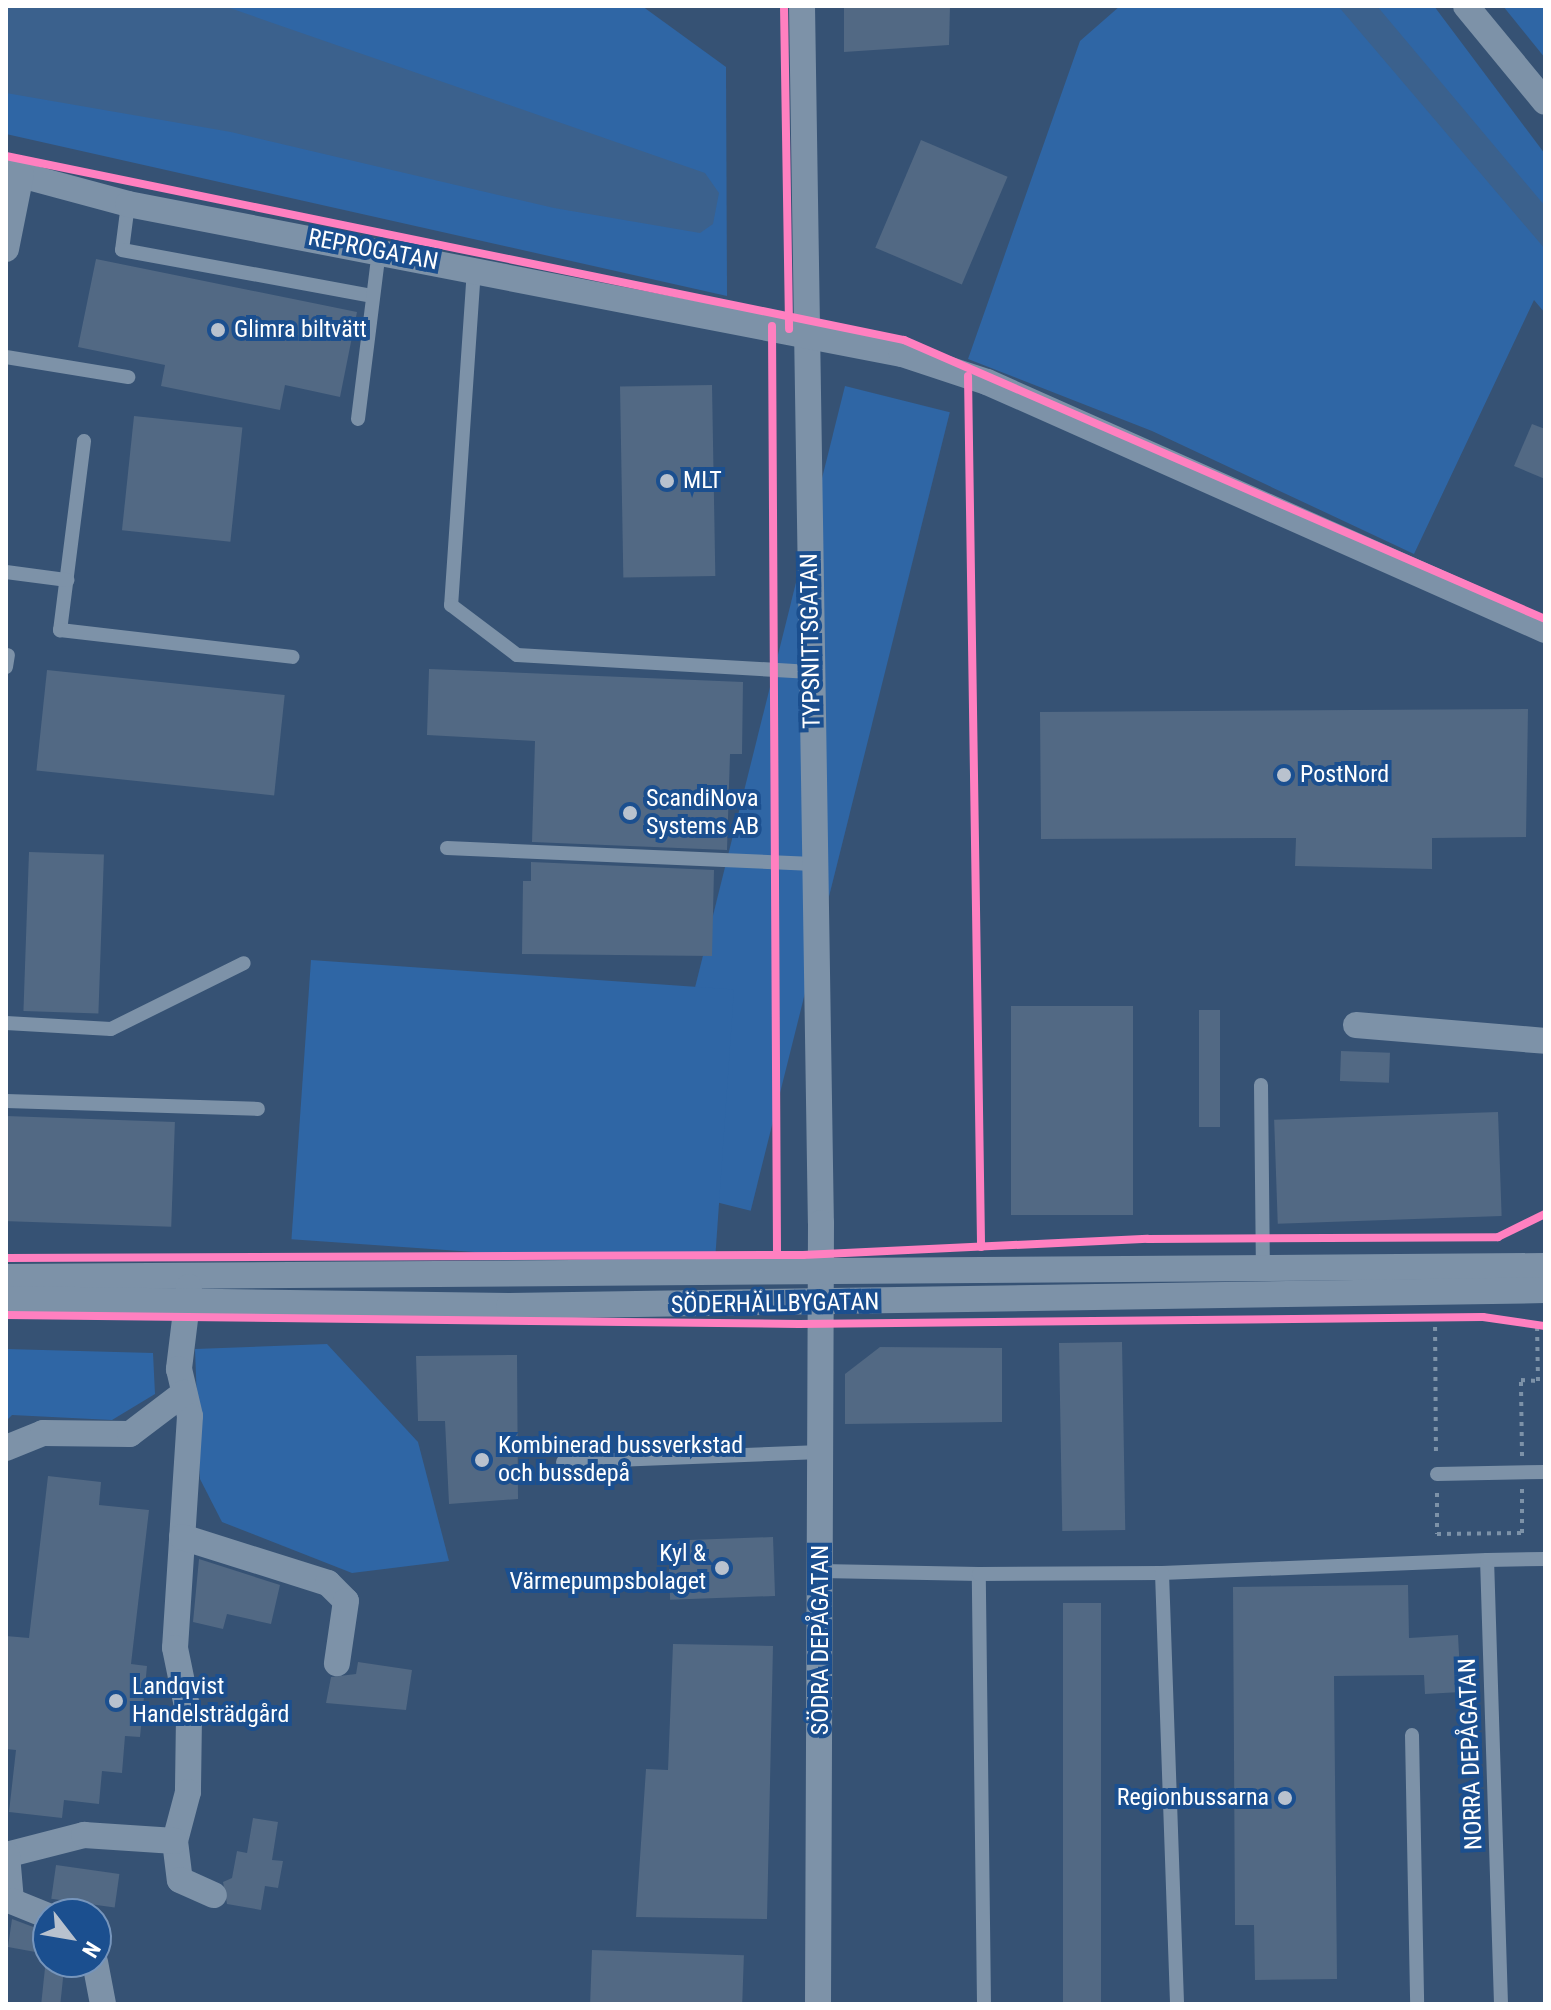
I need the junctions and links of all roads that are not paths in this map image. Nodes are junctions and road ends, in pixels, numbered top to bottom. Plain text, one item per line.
1 (802, 6) edge
2 (1466, 6) edge
3 (1545, 102) edge
4 (13, 173) edge
5 (128, 204) junction
6 (6, 249) edge
7 (379, 251) junction
8 (474, 269) junction
9 (373, 296) junction
10 (806, 332) junction
11 (6, 357) edge
12 (128, 377) dead end
13 (358, 419) dead end
14 (84, 441) dead end
15 (6, 572) edge
16 (67, 580) junction
17 (1545, 630) edge
18 (292, 657) dead end
19 (811, 672) junction
20 (447, 848) dead end
21 (814, 864) junction
22 (244, 963) dead end
23 (6, 1023) edge
24 (1356, 1025) dead end
25 (1545, 1041) edge
26 (1261, 1085) dead end
27 (6, 1101) edge
28 (258, 1109) dead end
29 (1545, 1266) edge
30 (1263, 1271) junction
31 (821, 1276) junction
32 (6, 1277) edge
33 (188, 1290) junction
34 (1545, 1290) edge
35 (6, 1299) edge
36 (821, 1304) junction
37 (184, 1393) junction
38 (6, 1448) edge
39 (821, 1452) junction
40 (563, 1462) dead end
41 (1545, 1472) edge
42 (1437, 1474) dead end
43 (182, 1537) junction
44 (1545, 1559) edge
45 (1487, 1560) junction
46 (821, 1571) junction
47 (1162, 1573) junction
48 (979, 1574) junction
49 (337, 1663) dead end
50 (1412, 1735) dead end
51 (175, 1841) junction
52 (6, 1855) edge
53 (214, 1895) dead end
54 (32, 1910) edge
55 (98, 1978) edge
56 (103, 2004) edge
57 (818, 2004) edge
58 (984, 2004) edge
59 (1177, 2004) edge
60 (1417, 2004) edge
61 (1501, 2004) edge

1 - 10 street, TYPSNITTSGATAN
2 - 3 street
4 - 5 street, REPROGATAN
4 - 6 street
5 - 7 street, REPROGATAN
5 - 9 lane
7 - 8 street, REPROGATAN
7 - 9 lane
8 - 10 street, REPROGATAN
8 - 19 lane
9 - 13 lane
10 - 17 street, REPROGATAN
10 - 19 street, TYPSNITTSGATAN
11 - 12 lane
14 - 16 lane
15 - 16 lane
16 - 18 lane
19 - 21 street, TYPSNITTSGATAN
20 - 21 lane
21 - 31 street, TYPSNITTSGATAN
22 - 23 lane
24 - 25 street
26 - 30 lane
27 - 28 lane
29 - 30 street, SÖDERHÄLLBYGATAN
30 - 31 street, SÖDERHÄLLBYGATAN
31 - 33 street, SÖDERHÄLLBYGATAN
31 - 36 street, SÖDRA DEPÅGATAN
32 - 33 street, SÖDERHÄLLBYGATAN
33 - 35 street, SÖDERHÄLLBYGATAN
33 - 36 street, SÖDERHÄLLBYGATAN
33 - 37 street
34 - 36 street, SÖDERHÄLLBYGATAN
36 - 39 street, SÖDRA DEPÅGATAN
37 - 38 street
37 - 43 street
39 - 40 lane
39 - 46 street, SÖDRA DEPÅGATAN
41 - 42 lane
43 - 49 street
43 - 51 street
44 - 45 lane
45 - 47 lane
45 - 61 lane, NORRA DEPÅGATAN
46 - 48 lane
46 - 57 street, SÖDRA DEPÅGATAN
47 - 48 lane
47 - 59 lane
48 - 58 lane
50 - 60 lane
51 - 52 street
51 - 53 street
52 - 54 street
55 - 56 street

